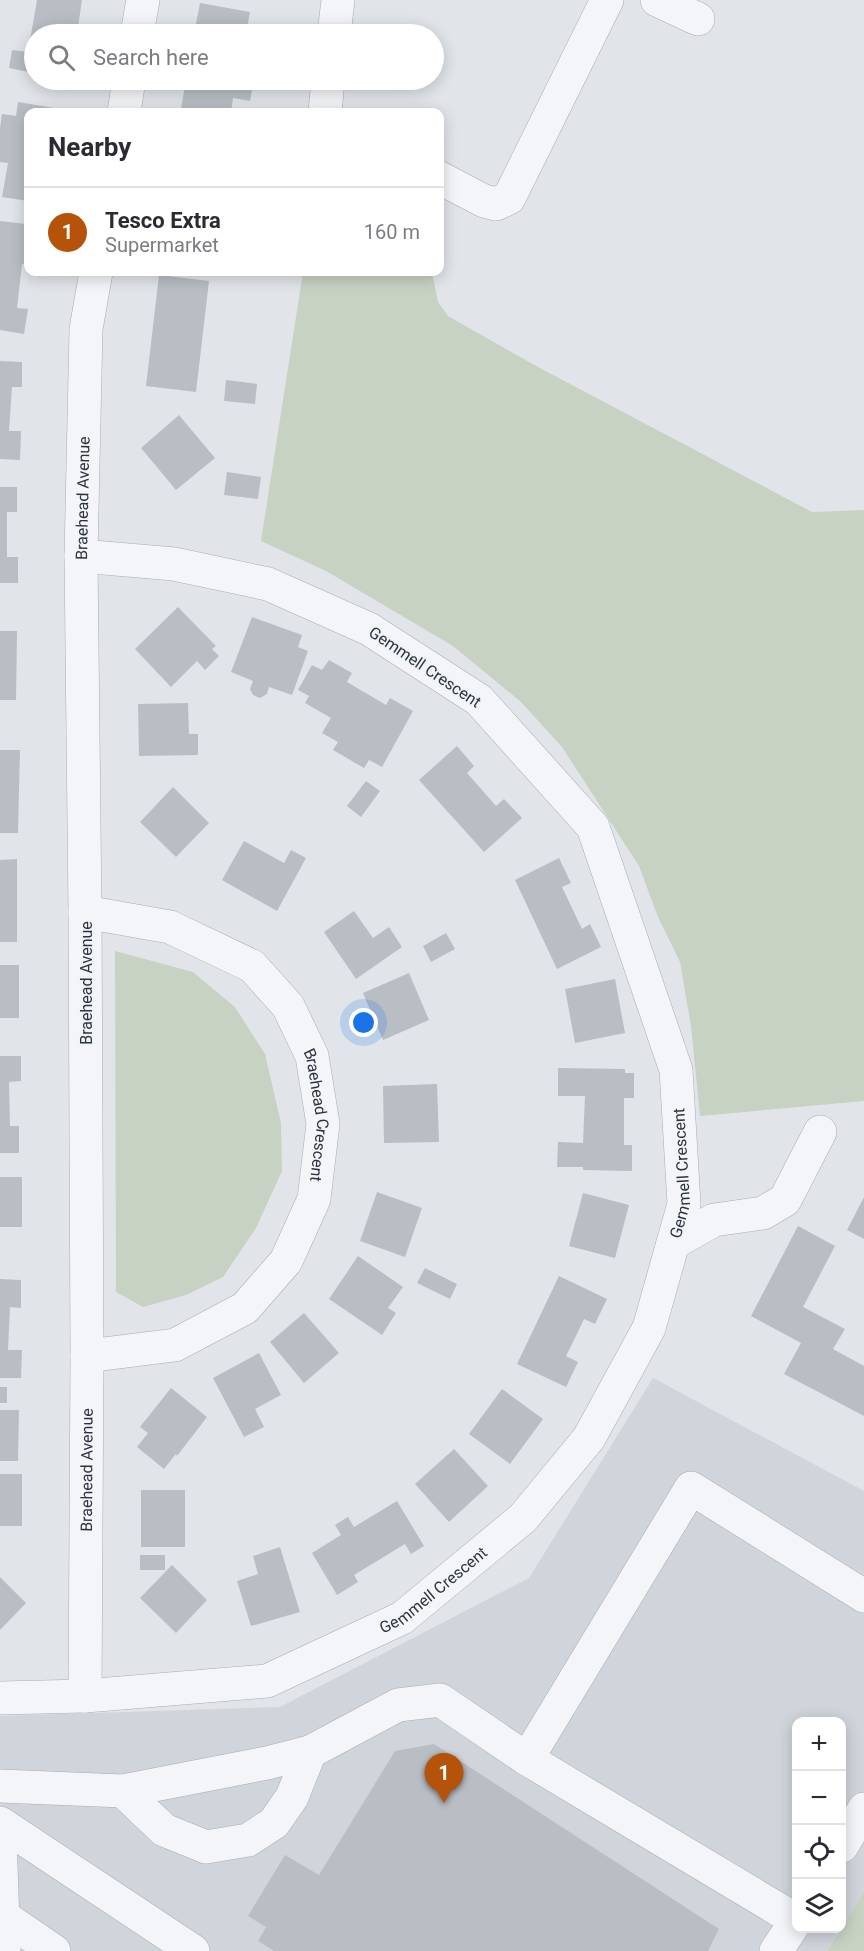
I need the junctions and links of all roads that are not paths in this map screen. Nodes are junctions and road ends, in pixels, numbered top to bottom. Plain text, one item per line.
1 (143, 0) edge
2 (338, 0) edge
3 (607, 0) edge
4 (657, 0) edge
5 (698, 19) dead end
6 (139, 24) edge
7 (335, 24) edge
8 (127, 90) edge
9 (327, 90) edge
10 (125, 108) edge
11 (326, 108) edge
12 (444, 180) edge
13 (95, 276) edge
14 (81, 556) junction
15 (86, 912) junction
16 (820, 1132) dead end
17 (673, 1243) junction
18 (87, 1356) junction
19 (864, 1596) edge
20 (84, 1696) junction
21 (0, 1698) edge
22 (309, 1752) junction
23 (528, 1759) junction
24 (0, 1791) edge
25 (123, 1791) junction
26 (864, 1809) edge
27 (846, 1839) edge
28 (0, 1841) edge
29 (3, 1916) junction
30 (792, 1918) edge
31 (792, 1926) edge
32 (4, 1951) edge
33 (54, 1951) edge
34 (193, 1951) edge
35 (776, 1951) edge

1 - 6 street
2 - 7 street
3 - 12 street
4 - 5 street
8 - 10 street
9 - 11 street
13 - 14 street, Braehead Avenue
14 - 15 street, Braehead Avenue
14 - 17 street, Gemmell Crescent
15 - 18 street, Braehead Avenue
15 - 18 street, Braehead Crescent
16 - 17 street
17 - 20 street, Gemmell Crescent
18 - 20 street, Braehead Avenue
19 - 23 street
20 - 21 street, Gemmell Crescent
22 - 23 street
22 - 25 street
22 - 25 street
23 - 30 street
24 - 25 street
26 - 27 street
28 - 29 street
28 - 34 street
29 - 32 street
29 - 33 street
31 - 35 street

